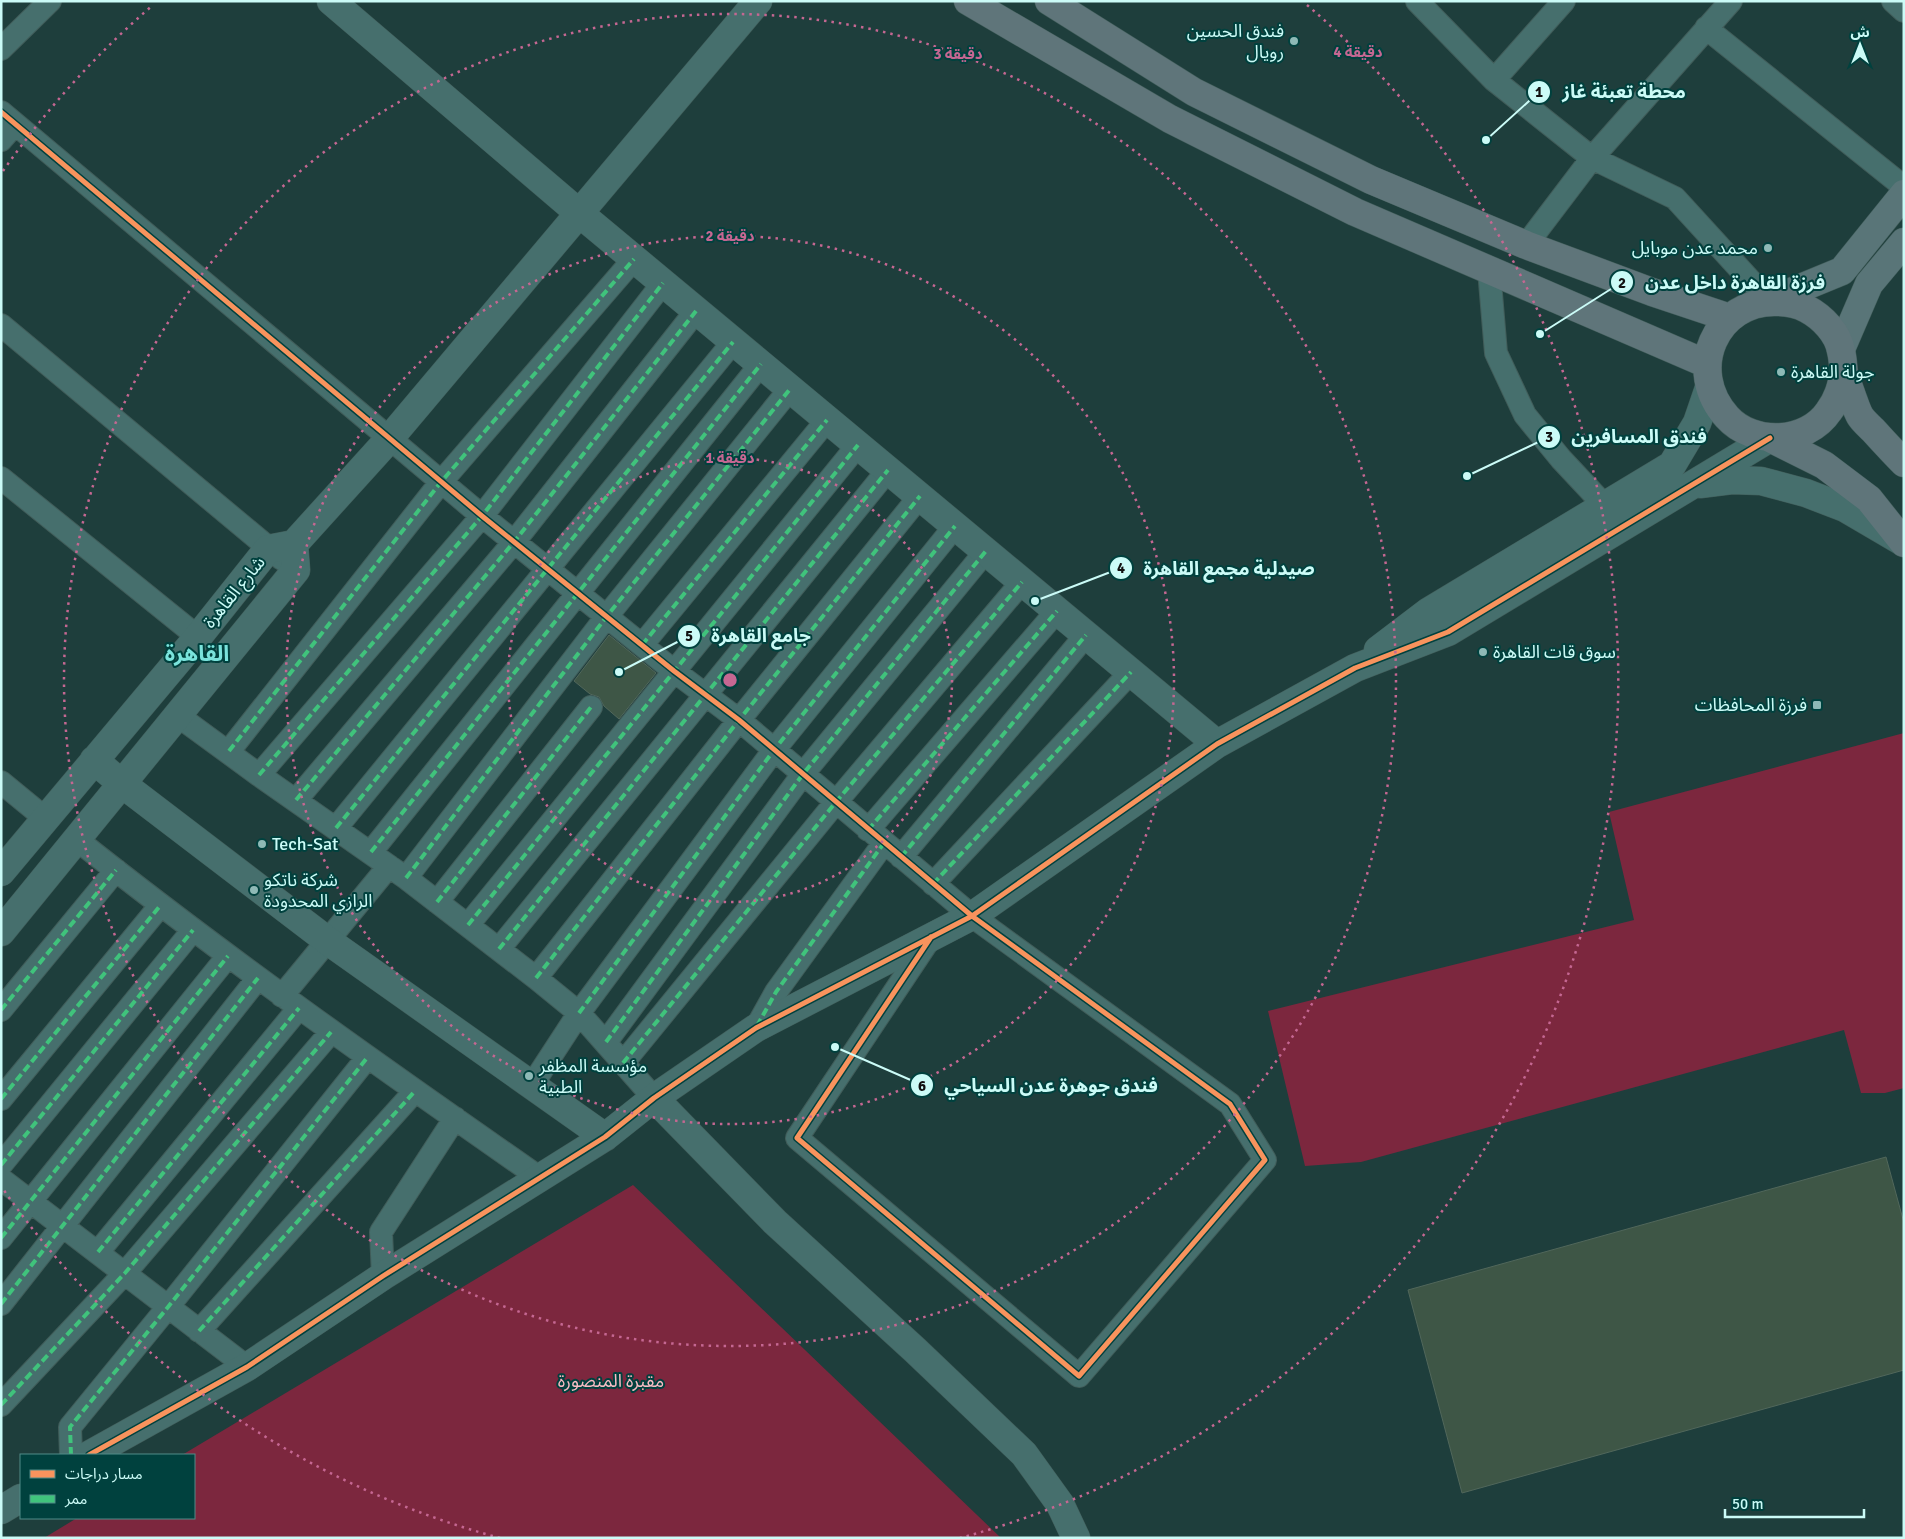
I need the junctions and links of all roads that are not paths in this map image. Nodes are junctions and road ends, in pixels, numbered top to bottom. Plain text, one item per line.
1 (50, 1) edge
2 (331, 1) edge
3 (758, 1) edge
4 (968, 1) edge
5 (1049, 1) edge
6 (1417, 1) edge
7 (1564, 1) edge
8 (1731, 1) edge
9 (1706, 28) junction
10 (5, 36) edge
11 (1494, 80) junction
12 (6, 126) edge
13 (1592, 158) junction
14 (1904, 187) edge
15 (1904, 194) edge
16 (579, 213) junction
17 (1904, 242) edge
18 (1526, 245) junction
19 (634, 258) junction
20 (1489, 270) junction
21 (663, 283) junction
22 (1769, 302) junction
23 (696, 311) junction
24 (1730, 318) junction
25 (1, 325) edge
26 (734, 342) junction
27 (1843, 361) junction
28 (761, 364) junction
29 (1708, 376) junction
30 (790, 389) junction
31 (827, 420) junction
32 (390, 438) junction
33 (1770, 438) junction
34 (858, 446) junction
35 (1904, 463) edge
36 (888, 470) junction
37 (1, 478) edge
38 (441, 482) junction
39 (1689, 486) junction
40 (920, 496) junction
41 (1605, 506) junction
42 (482, 516) junction
43 (954, 526) junction
44 (514, 542) junction
45 (1904, 543) edge
46 (281, 546) junction
47 (986, 551) junction
48 (547, 569) junction
49 (1022, 582) junction
50 (577, 592) junction
51 (1057, 611) junction
52 (607, 616) junction
53 (1086, 635) junction
54 (198, 637) junction
55 (642, 645) junction
56 (1355, 668) junction
57 (674, 671) junction
58 (1131, 672) junction
59 (706, 696) junction
60 (591, 707) dead end
61 (178, 715) junction
62 (739, 720) junction
63 (1217, 744) junction
64 (774, 750) junction
65 (229, 752) junction
66 (94, 760) junction
67 (259, 774) junction
68 (803, 774) junction
69 (1, 782) edge
70 (122, 783) junction
71 (296, 800) junction
72 (836, 802) junction
73 (46, 819) junction
74 (336, 828) junction
75 (76, 839) junction
76 (884, 844) junction
77 (370, 852) junction
78 (116, 870) junction
79 (1, 872) edge
80 (398, 872) junction
81 (933, 884) junction
82 (437, 902) junction
83 (160, 906) junction
84 (972, 916) junction
85 (468, 925) junction
86 (193, 930) junction
87 (1, 932) edge
88 (931, 937) junction
89 (328, 941) junction
90 (499, 949) junction
91 (228, 956) junction
92 (258, 978) junction
93 (536, 978) junction
94 (290, 1002) junction
95 (1, 1010) edge
96 (579, 1013) junction
97 (756, 1028) junction
98 (331, 1032) junction
99 (606, 1042) junction
100 (367, 1058) junction
101 (623, 1063) junction
102 (532, 1086) junction
103 (415, 1091) junction
104 (654, 1098) junction
105 (1, 1099) edge
106 (454, 1118) junction
107 (606, 1137) junction
108 (1, 1165) edge
109 (540, 1178) junction
110 (1, 1179) edge
111 (30, 1201) junction
112 (63, 1226) junction
113 (1, 1238) edge
114 (98, 1252) junction
115 (125, 1273) junction
116 (383, 1276) junction
117 (1, 1304) edge
118 (168, 1307) junction
119 (199, 1331) junction
120 (247, 1367) junction
121 (1, 1406) edge
122 (71, 1454) edge
123 (92, 1454) edge
124 (20, 1499) edge
125 (1, 1510) edge
126 (1076, 1538) edge

1 - 10 street
2 - 16 street
3 - 16 street
4 - 20 highway
5 - 18 highway
6 - 11 street
7 - 11 street
8 - 9 street
9 - 13 street
9 - 14 street
11 - 13 street
12 - 32 street
13 - 18 street
13 - 22 street
15 - 22 main road
16 - 19 street
16 - 32 street
17 - 27 main road
18 - 24 highway
19 - 21 street
19 - 38 street
20 - 29 highway
20 - 41 street
21 - 23 street
21 - 42 street
22 - 24 highway
22 - 27 highway
23 - 26 street
23 - 44 street
24 - 29 highway
25 - 46 street
26 - 28 street
26 - 48 street
27 - 33 highway
27 - 35 highway
28 - 30 street
28 - 50 street
29 - 33 highway
29 - 41 street
30 - 31 street
30 - 52 street
31 - 34 street
31 - 55 street
32 - 38 street
32 - 46 street
33 - 39 street
33 - 45 highway
34 - 36 street
34 - 57 street
36 - 40 street
36 - 59 street
37 - 54 street
38 - 42 street
38 - 65 street
39 - 45 street
39 - 56 street
40 - 43 street
40 - 62 street
41 - 56 street
42 - 44 street
42 - 67 street
43 - 47 street
43 - 64 street
44 - 48 street
44 - 71 street
46 - 54 street, شارع القاهرة
46 - 61 street, شارع القاهرة
47 - 49 street
47 - 68 street
48 - 50 street
48 - 74 street
49 - 51 street
49 - 72 street
50 - 52 street
50 - 77 street
51 - 53 street
51 - 76 street
52 - 55 street
52 - 80 street
53 - 58 street
53 - 76 street
54 - 66 street, شارع القاهرة
55 - 57 street
56 - 63 street
57 - 59 street
57 - 85 street
58 - 63 street
58 - 81 street
59 - 62 street
59 - 90 street
60 - 82 street
61 - 65 street
61 - 70 street, شارع القاهرة
62 - 64 street
62 - 93 street
63 - 84 street
64 - 68 street
64 - 96 street
65 - 67 street
66 - 70 street
66 - 73 street, شارع القاهرة
67 - 71 street
68 - 72 street
68 - 99 street
69 - 73 street
70 - 75 street, شارع القاهرة
70 - 89 street
71 - 74 street
72 - 76 street
72 - 101 street
73 - 79 street, شارع القاهرة
74 - 77 street
75 - 78 street
75 - 87 street, شارع القاهرة
76 - 81 street
76 - 97 street
77 - 80 street
78 - 83 street
78 - 95 street
80 - 82 street
80 - 89 street
81 - 84 street
82 - 85 street
83 - 86 street
83 - 105 street
84 - 88 street
84 - 88 street
85 - 90 street
86 - 91 street
86 - 108 street
88 - 97 street
89 - 94 street
89 - 102 street
90 - 93 street
91 - 92 street
91 - 111 street
92 - 94 street
92 - 112 street
93 - 96 street
94 - 98 street
94 - 114 street
96 - 99 street
96 - 102 street
97 - 104 street
98 - 100 street
98 - 115 street
99 - 101 street
100 - 103 street
100 - 118 street
101 - 104 street
102 - 107 street
103 - 106 street
103 - 119 street
104 - 107 street
104 - 126 street
106 - 109 street
106 - 116 street
107 - 109 street
109 - 116 street
110 - 111 street
111 - 112 street
111 - 113 street
112 - 114 street
112 - 117 street
114 - 115 street
115 - 118 street
115 - 121 street
116 - 120 street
118 - 119 street
118 - 122 street
119 - 120 street
120 - 123 street
124 - 125 street

